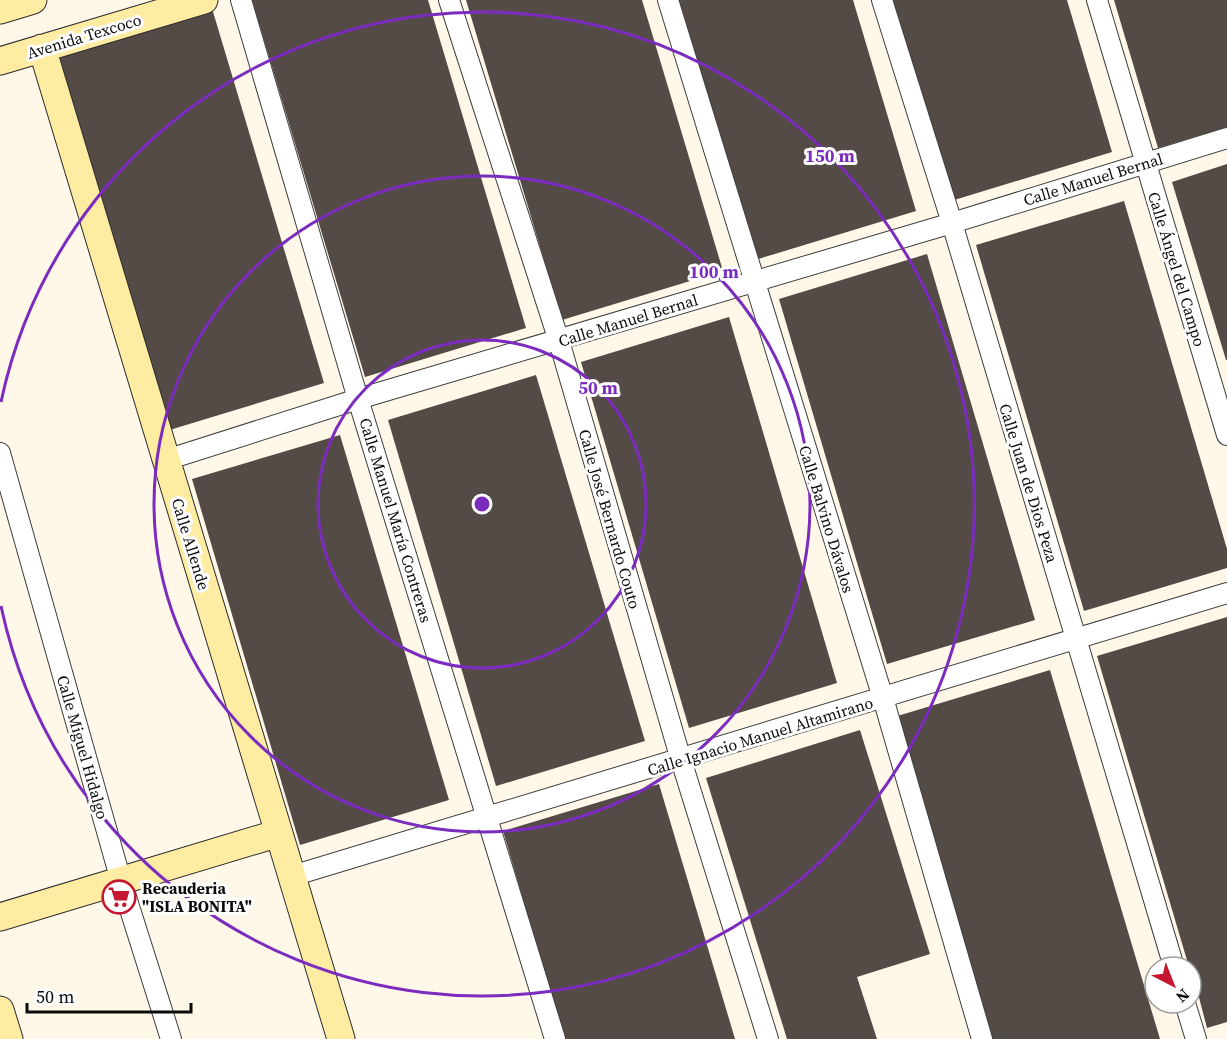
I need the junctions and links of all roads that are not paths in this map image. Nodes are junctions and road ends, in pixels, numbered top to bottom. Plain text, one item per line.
1 (33, 0) edge
2 (204, 0) edge
3 (241, 0) edge
4 (449, 0) edge
5 (668, 0) edge
6 (882, 0) edge
7 (1097, 0) edge
8 (2, 6) edge
9 (42, 48) junction
10 (0, 61) edge
11 (1227, 138) edge
12 (1144, 163) junction
13 (952, 223) junction
14 (754, 282) junction
15 (559, 341) junction
16 (358, 399) junction
17 (1227, 435) edge
18 (0, 453) edge
19 (166, 460) junction
20 (1227, 593) edge
21 (1076, 639) junction
22 (883, 698) junction
23 (681, 760) junction
24 (488, 818) junction
25 (279, 832) junction
26 (291, 876) junction
27 (121, 880) junction
28 (0, 917) edge
29 (1170, 955) edge
30 (0, 1010) edge
31 (1189, 1015) edge
32 (9, 1039) edge
33 (171, 1039) edge
34 (341, 1039) edge
35 (555, 1039) edge
36 (768, 1039) edge
37 (982, 1039) edge
38 (1196, 1039) edge

1 - 8 street
2 - 9 street, Avenida Texcoco
3 - 16 street, Calle Manuel María Contreras
4 - 15 street, Calle José Bernardo Couto
5 - 14 street, Calle Balvino Dávalos
6 - 13 street, Calle Juan de Dios Peza
7 - 12 street, Calle Ángel del Campo
9 - 10 street, Avenida Texcoco
9 - 19 street, Calle Allende
11 - 12 street, Calle Manuel Bernal
12 - 13 street, Calle Manuel Bernal
12 - 17 street, Calle Ángel del Campo
13 - 14 street, Calle Manuel Bernal
13 - 21 street, Calle Juan de Dios Peza
14 - 15 street, Calle Manuel Bernal
14 - 22 street, Calle Balvino Dávalos
15 - 16 street, Calle Manuel Bernal
15 - 23 street, Calle José Bernardo Couto
16 - 19 street, Calle Manuel Bernal
16 - 24 street, Calle Manuel María Contreras
18 - 27 street, Calle Miguel Hidalgo
19 - 25 street, Calle Allende
20 - 21 street, Calle Ignacio Manuel Altamirano
21 - 22 street, Calle Ignacio Manuel Altamirano
21 - 29 street, Calle Juan de Dios Peza
22 - 23 street, Calle Ignacio Manuel Altamirano
22 - 37 street, Calle Balvino Dávalos
23 - 24 street, Calle Ignacio Manuel Altamirano
23 - 36 street, Calle José Bernardo Couto
24 - 26 street, Calle Ignacio Manuel Altamirano
24 - 35 street, Calle Manuel María Contreras
25 - 26 street, Calle Allende
25 - 27 street
26 - 34 street, Calle Allende
27 - 28 street
27 - 33 street, Calle Miguel Hidalgo
30 - 32 street
31 - 38 street

